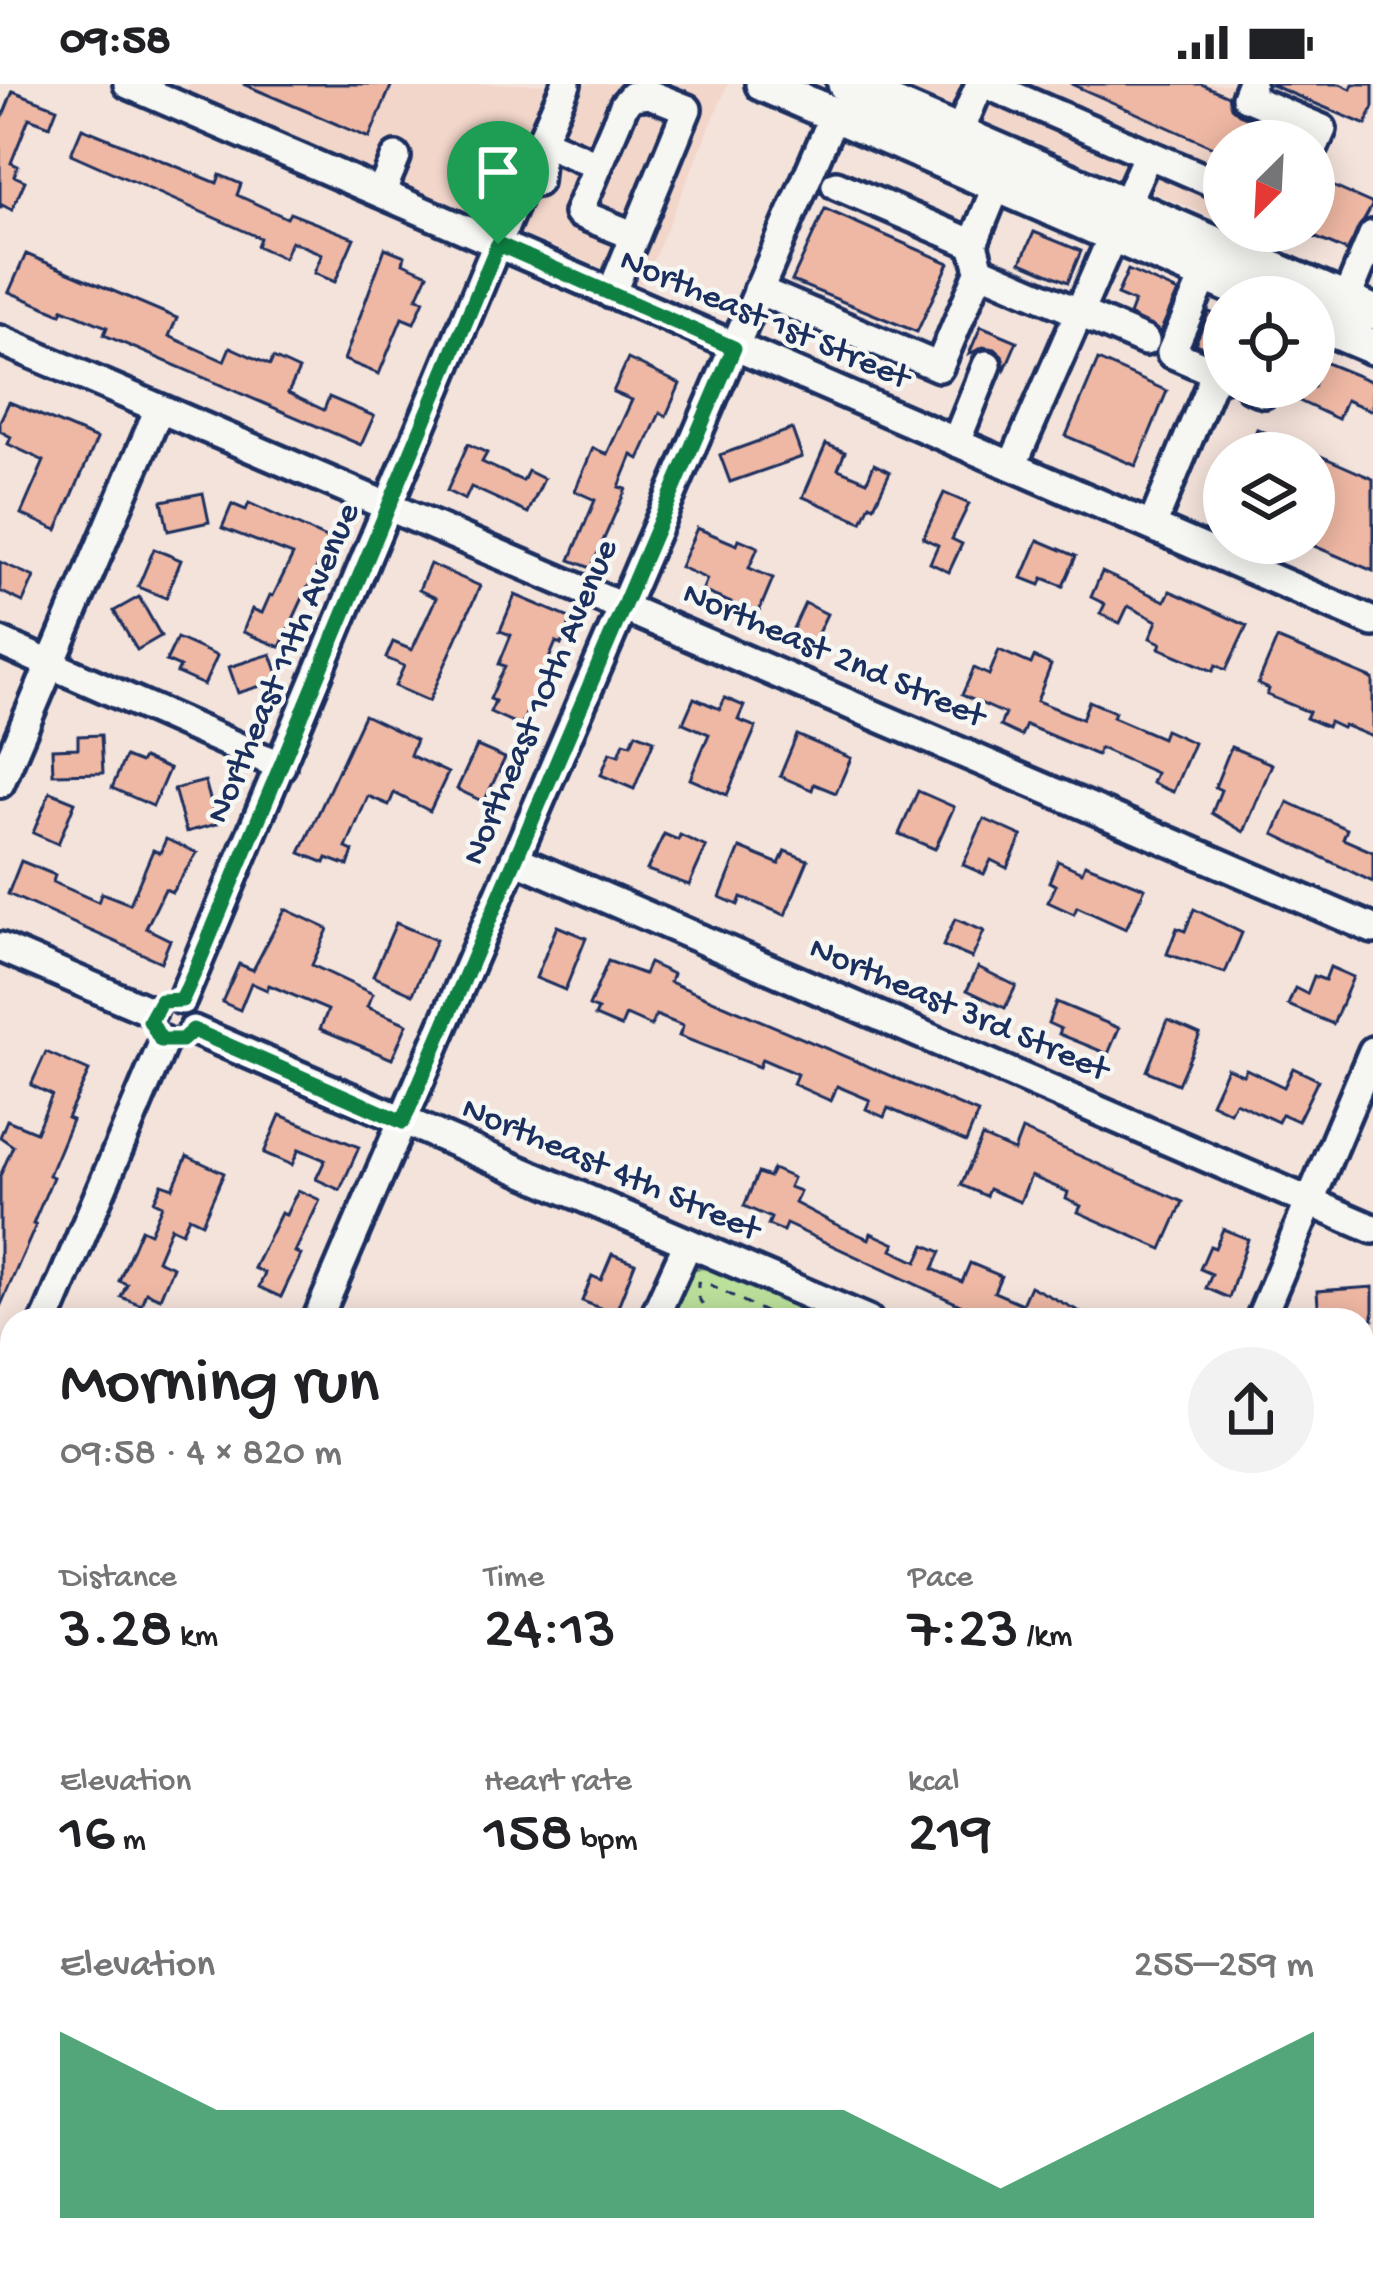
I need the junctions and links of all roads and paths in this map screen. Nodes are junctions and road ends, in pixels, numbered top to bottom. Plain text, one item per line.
1 (566, 84) edge
2 (763, 84) edge
3 (983, 84) edge
4 (1252, 84) edge
5 (137, 86) edge
6 (843, 92) edge
7 (1301, 120) edge
8 (959, 133) junction
9 (539, 153) junction
10 (1148, 154) junction
11 (396, 157) dead end
12 (597, 164) junction
13 (1203, 178) edge
14 (836, 185) dead end
15 (998, 185) junction
16 (381, 193) junction
17 (1119, 220) junction
18 (1373, 235) edge
19 (635, 236) junction
20 (506, 247) junction
21 (977, 257) junction
22 (1205, 275) edge
23 (1203, 280) edge
24 (758, 290) junction
25 (611, 294) junction
26 (1359, 306) edge
27 (1079, 312) junction
28 (1335, 331) edge
29 (0, 340) edge
30 (1144, 341) dead end
31 (1373, 347) edge
32 (734, 348) junction
33 (987, 364) dead end
34 (1203, 367) edge
35 (1205, 408) edge
36 (159, 409) junction
37 (956, 442) junction
38 (1012, 466) junction
39 (391, 506) junction
40 (1152, 526) junction
41 (623, 606) junction
42 (1373, 622) edge
43 (0, 642) edge
44 (51, 664) junction
45 (281, 766) junction
46 (0, 783) edge
47 (515, 859) junction
48 (1373, 929) edge
49 (0, 947) edge
50 (182, 1000) junction
51 (152, 1012) junction
52 (193, 1030) junction
53 (164, 1041) junction
54 (1373, 1052) edge
55 (403, 1122) junction
56 (1310, 1202) junction
57 (1373, 1229) edge
58 (688, 1243) junction
59 (51, 1308) edge
60 (322, 1308) edge
61 (658, 1308) edge
62 (705, 1308) edge
63 (757, 1308) edge
64 (840, 1308) edge
65 (1265, 1308) edge

1 - 9 street, Northeast 11th Avenue
2 - 6 main road
3 - 8 street
3 - 10 street
4 - 7 street
5 - 16 street, Northeast 1st Street
6 - 8 main road
6 - 15 main road
6 - 24 street, Northeast 10th Avenue
8 - 17 main road
9 - 12 street
9 - 20 street, Northeast 11th Avenue
10 - 13 street
10 - 17 street
11 - 16 street
12 - 19 street
12 - 19 street
14 - 21 street
15 - 17 main road
15 - 21 street
16 - 20 street, Northeast 1st Street
17 - 22 main road
17 - 26 main road
17 - 27 street
18 - 26 street
19 - 25 street
20 - 25 street, Northeast 1st Street
20 - 39 street, Northeast 11th Avenue
21 - 24 street
21 - 27 street
23 - 34 street
24 - 32 street, Northeast 10th Avenue
25 - 32 street, Northeast 1st Street
27 - 30 street
27 - 38 street
28 - 31 main road
29 - 36 street, Northeast 2nd Street
32 - 37 street, Northeast 1st Street
32 - 41 street, Northeast 10th Avenue
33 - 37 street
35 - 40 street
36 - 39 street, Northeast 2nd Street
36 - 44 street
37 - 38 street, Northeast 1st Street
38 - 40 street, Northeast 1st Street
39 - 41 street, Northeast 2nd Street
39 - 45 street, Northeast 11th Avenue
40 - 42 street, Northeast 1st Street
41 - 47 street, Northeast 10th Avenue
41 - 48 street, Northeast 2nd Street
43 - 44 street
44 - 45 street
44 - 46 street
45 - 50 street, Northeast 11th Avenue
47 - 55 street, Northeast 10th Avenue
47 - 56 street, Northeast 3rd Street
49 - 51 street
50 - 51 street
50 - 52 street
51 - 53 street
52 - 53 street
52 - 55 street, Northeast 4th Street
53 - 59 street
54 - 56 street
55 - 58 street, Northeast 4th Street
55 - 60 street, Northeast 10th Avenue
56 - 57 street, Northeast 3rd Street
56 - 65 street
58 - 61 street
58 - 64 street, Northeast 4th Street
62 - 63 path

